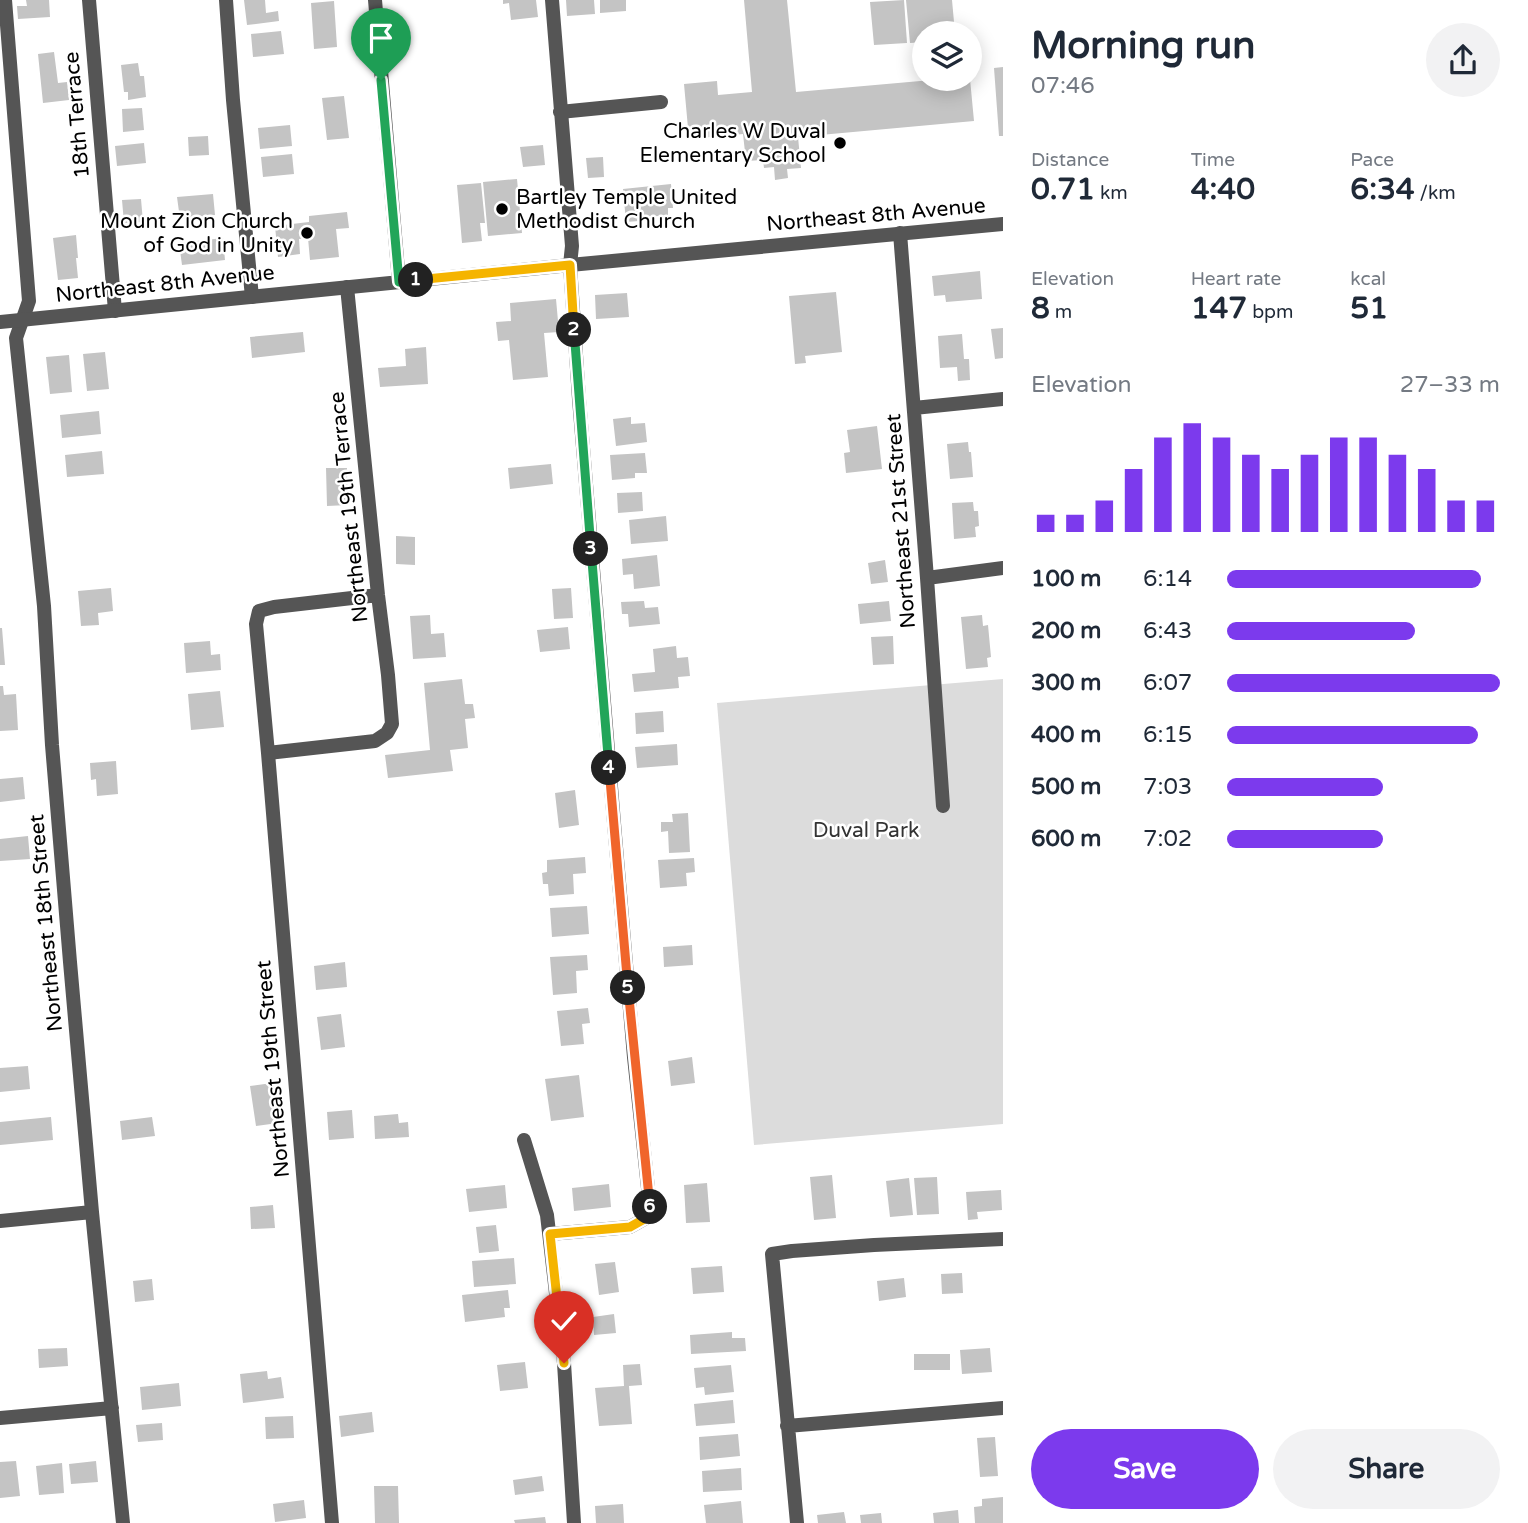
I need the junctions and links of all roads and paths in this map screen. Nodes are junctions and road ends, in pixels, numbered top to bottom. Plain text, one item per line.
1 (5, 0) edge
2 (89, 0) edge
3 (226, 0) edge
4 (374, 0) edge
5 (552, 0) edge
6 (661, 102) dead end
7 (560, 112) junction
8 (1003, 224) edge
9 (900, 233) junction
10 (570, 265) junction
11 (399, 282) junction
12 (347, 287) junction
13 (251, 297) junction
14 (115, 311) junction
15 (22, 320) junction
16 (0, 322) edge
17 (1003, 399) edge
18 (914, 408) junction
19 (1003, 568) edge
20 (927, 578) junction
21 (378, 595) junction
22 (268, 753) junction
23 (943, 806) dead end
24 (524, 1140) dead end
25 (92, 1212) junction
26 (0, 1221) edge
27 (550, 1234) junction
28 (1003, 1239) edge
29 (112, 1408) junction
30 (1003, 1408) edge
31 (0, 1418) edge
32 (788, 1426) junction
33 (123, 1523) edge
34 (332, 1523) edge
35 (575, 1523) edge
36 (797, 1523) edge

1 - 15 street, Northeast 18th Street
2 - 14 street, 18th Terrace
3 - 13 street
4 - 11 street
5 - 7 street
6 - 7 street
7 - 10 street
8 - 9 street, Northeast 8th Avenue
9 - 10 street, Northeast 8th Avenue
9 - 18 street, Northeast 21st Street
10 - 11 street, Northeast 8th Avenue
10 - 27 street
11 - 12 street, Northeast 8th Avenue
12 - 13 street, Northeast 8th Avenue
12 - 21 street, Northeast 19th Terrace
13 - 14 street, Northeast 8th Avenue
14 - 15 street, Northeast 8th Avenue
15 - 16 street, Northeast 8th Avenue
15 - 25 street, Northeast 18th Street
17 - 18 street
18 - 20 street, Northeast 21st Street
19 - 20 street
20 - 23 street, Northeast 21st Street
21 - 22 street, Northeast 19th Terrace
21 - 22 street, Northeast 19th Street
22 - 34 street, Northeast 19th Street
24 - 27 street
25 - 26 street
25 - 29 street, Northeast 18th Street
27 - 35 street
28 - 32 street
29 - 31 street
29 - 33 street, Northeast 18th Street
30 - 32 street
32 - 36 street

